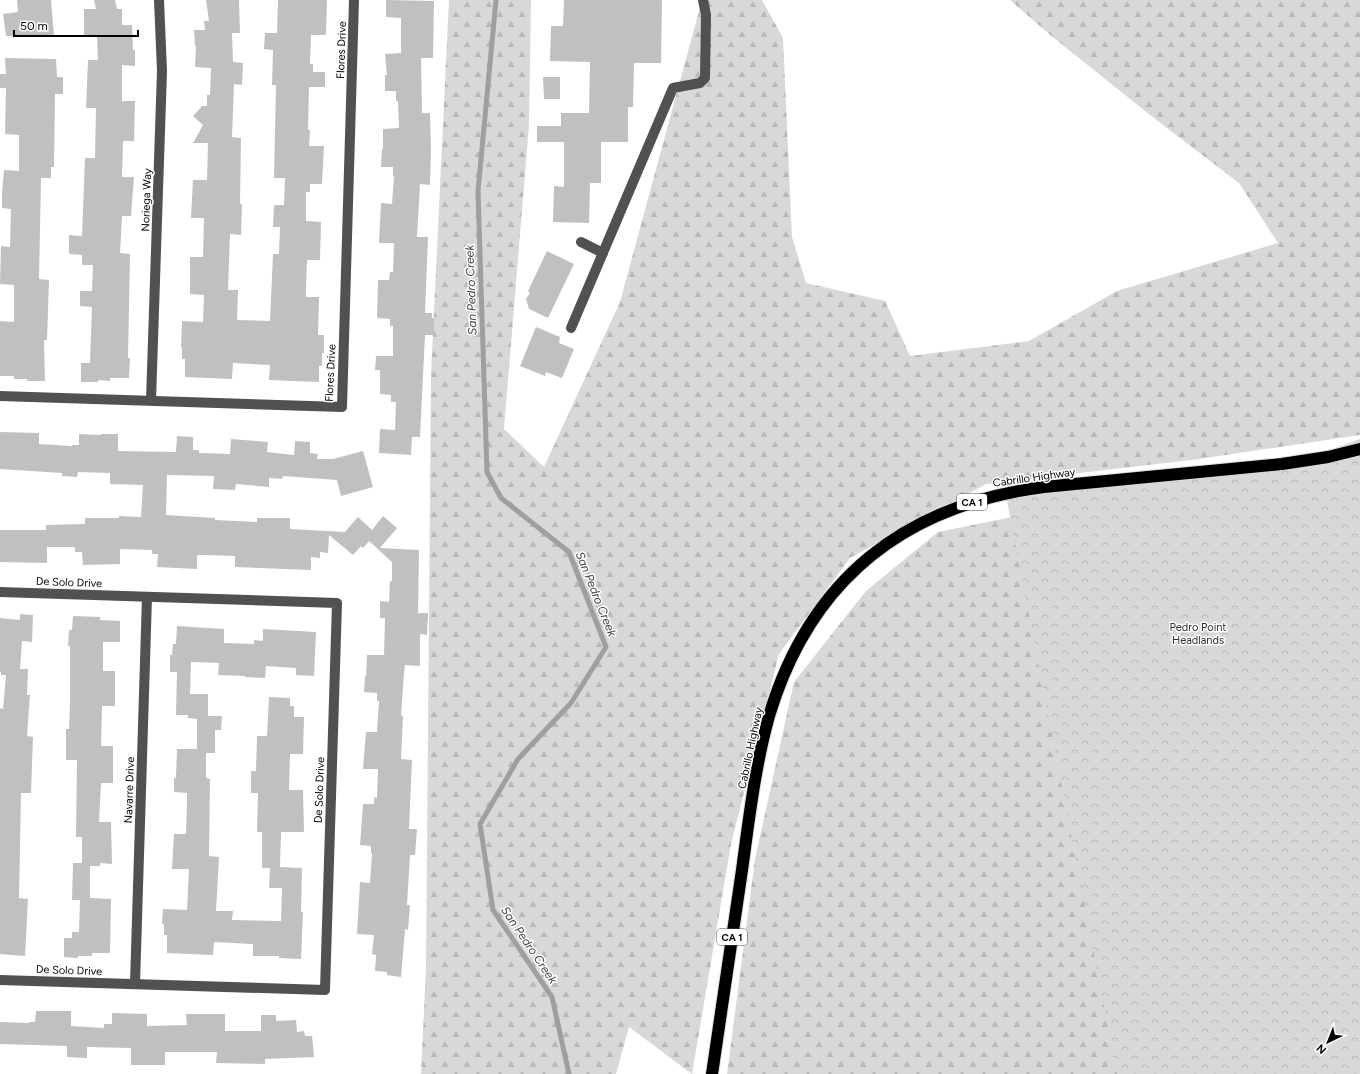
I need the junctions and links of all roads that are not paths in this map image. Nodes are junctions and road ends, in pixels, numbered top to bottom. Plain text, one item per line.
1 (159, 0) edge
2 (354, 0) edge
3 (703, 0) edge
4 (581, 242) dead end
5 (602, 253) junction
6 (571, 328) dead end
7 (0, 396) edge
8 (151, 400) junction
9 (1360, 449) edge
10 (0, 592) edge
11 (147, 597) junction
12 (0, 980) edge
13 (135, 984) junction
14 (712, 1074) edge

1 - 8 street, Noriega Way
2 - 8 street, Flores Drive
3 - 5 street
4 - 5 street
5 - 6 street
7 - 8 street, Flores Drive
9 - 14 highway, Cabrillo Highway / CA 1
10 - 11 street, De Solo Drive
11 - 13 street, Navarre Drive
11 - 13 street, De Solo Drive
12 - 13 street, De Solo Drive

